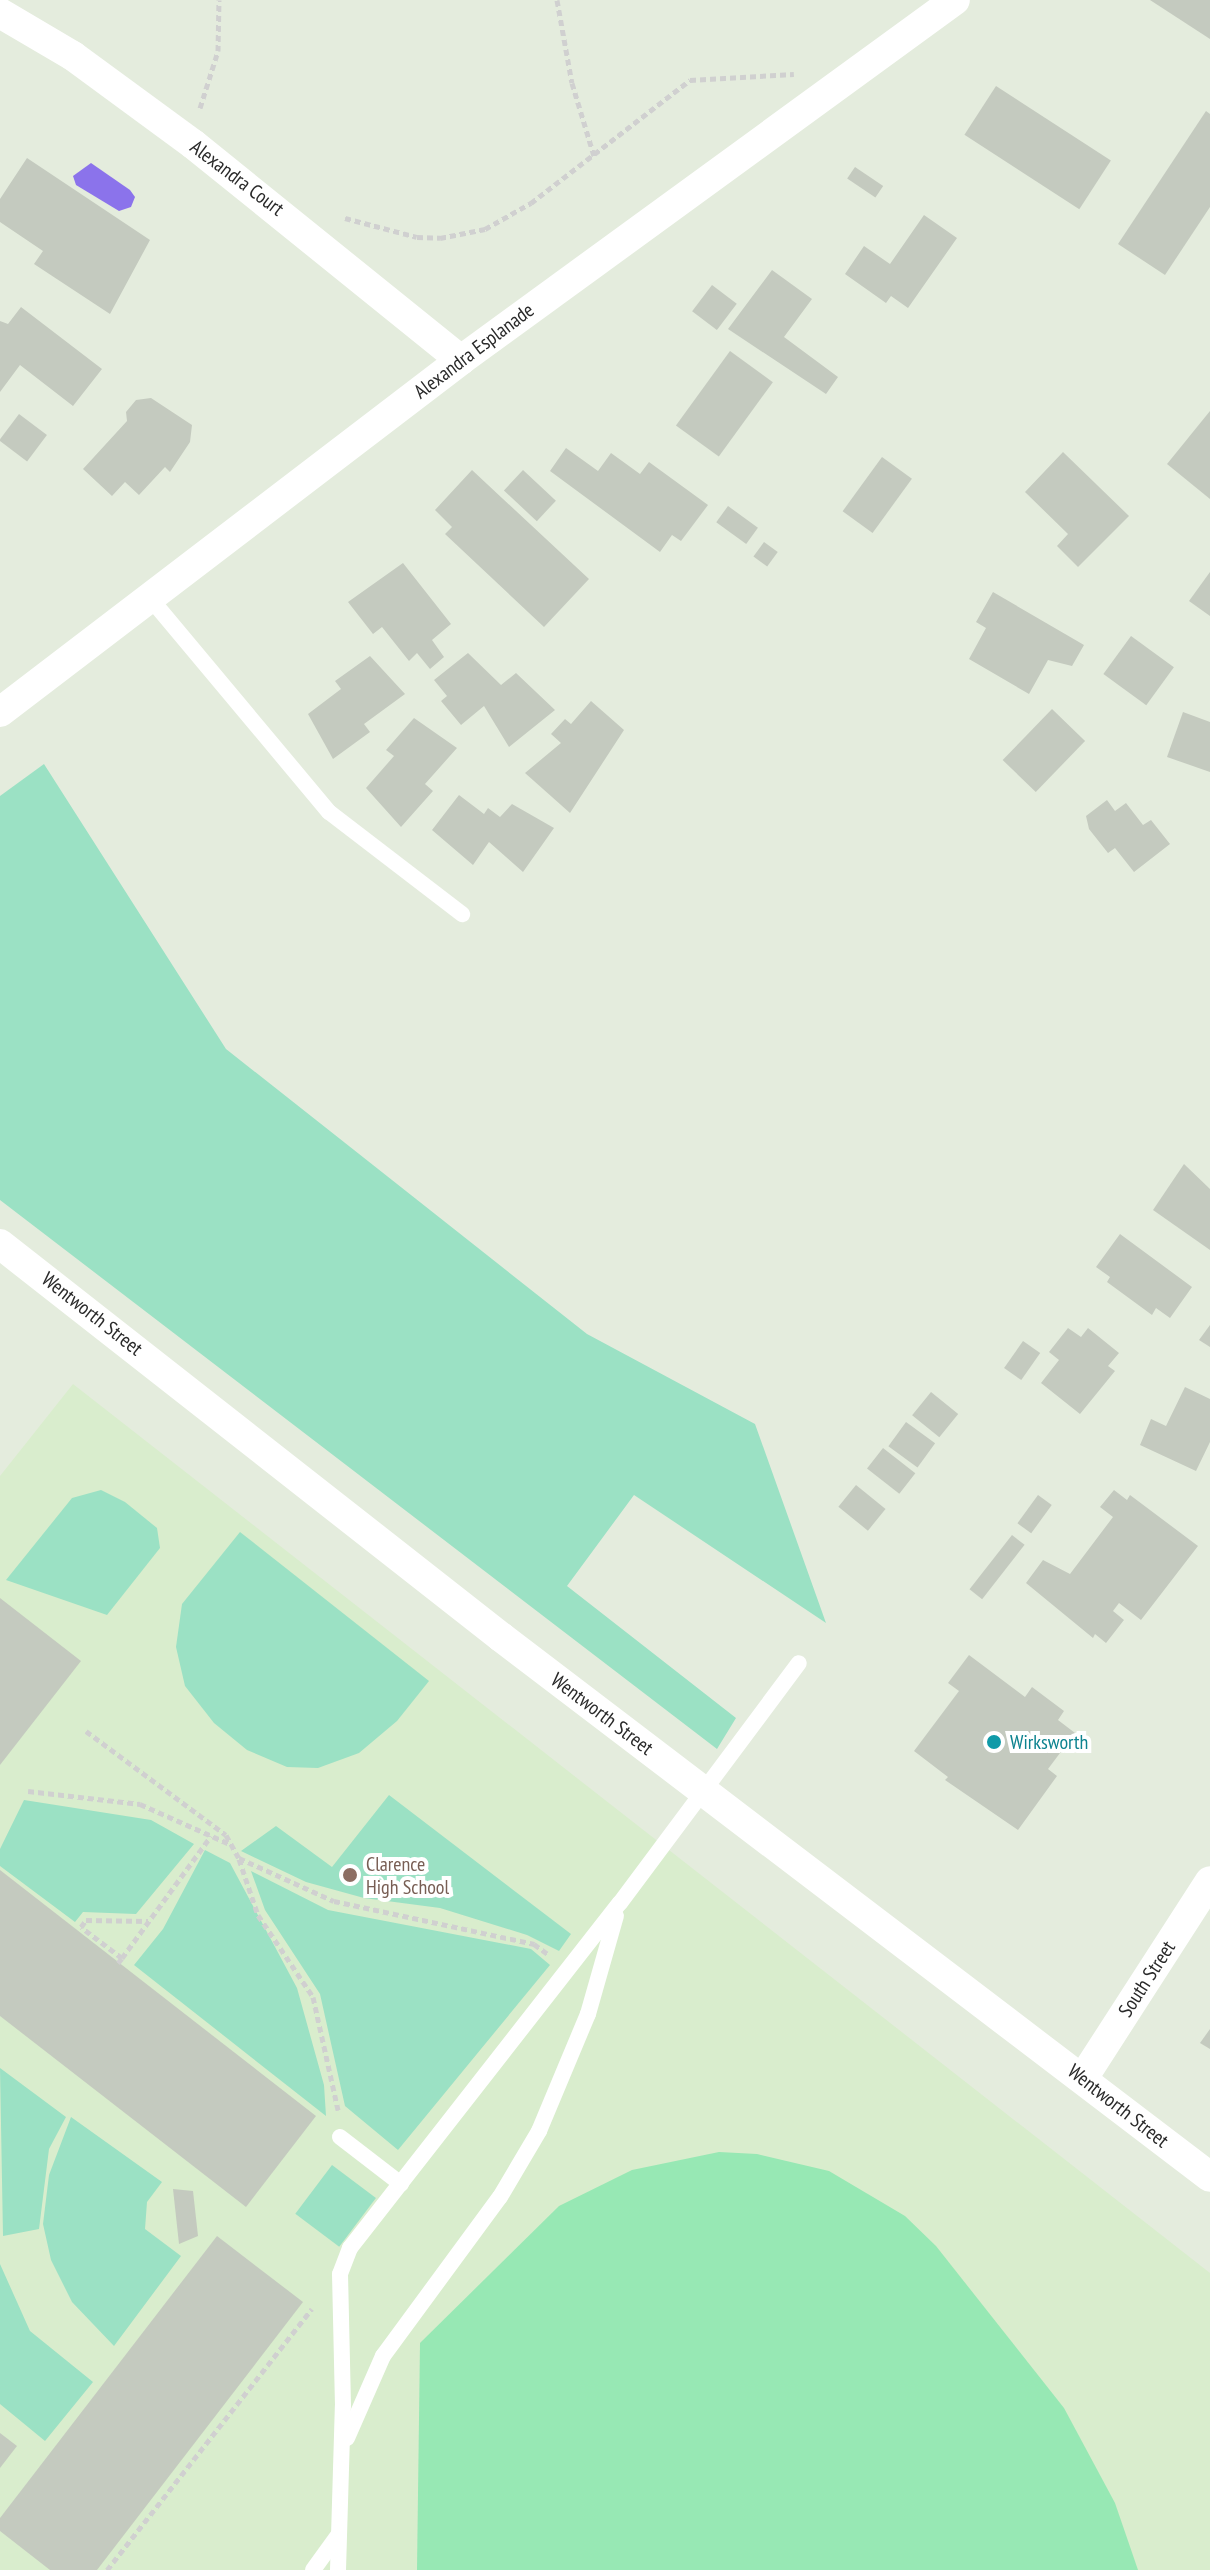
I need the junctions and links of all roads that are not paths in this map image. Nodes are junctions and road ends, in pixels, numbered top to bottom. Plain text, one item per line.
1 (955, 0) edge
2 (0, 13) edge
3 (461, 360) junction
4 (150, 598) junction
5 (0, 712) edge
6 (462, 914) dead end
7 (0, 1244) edge
8 (799, 1663) dead end
9 (704, 1791) junction
10 (1210, 1881) edge
11 (620, 1903) junction
12 (1083, 2078) junction
13 (340, 2137) road end
14 (1210, 2177) edge
15 (401, 2184) junction
16 (342, 2447) junction
17 (339, 2534) junction
18 (313, 2570) edge
19 (338, 2570) edge

1 - 3 street, Alexandra Esplanade
2 - 3 street, Alexandra Court
3 - 4 street, Alexandra Esplanade
4 - 5 street, Alexandra Esplanade
4 - 6 lane
7 - 9 street, Wentworth Street
8 - 9 lane
9 - 11 lane
9 - 12 street, Wentworth Street
10 - 12 street, South Street
11 - 15 lane
11 - 16 lane
12 - 14 street, Wentworth Street
13 - 15 lane
15 - 16 lane
16 - 17 lane
17 - 18 lane
17 - 19 lane

